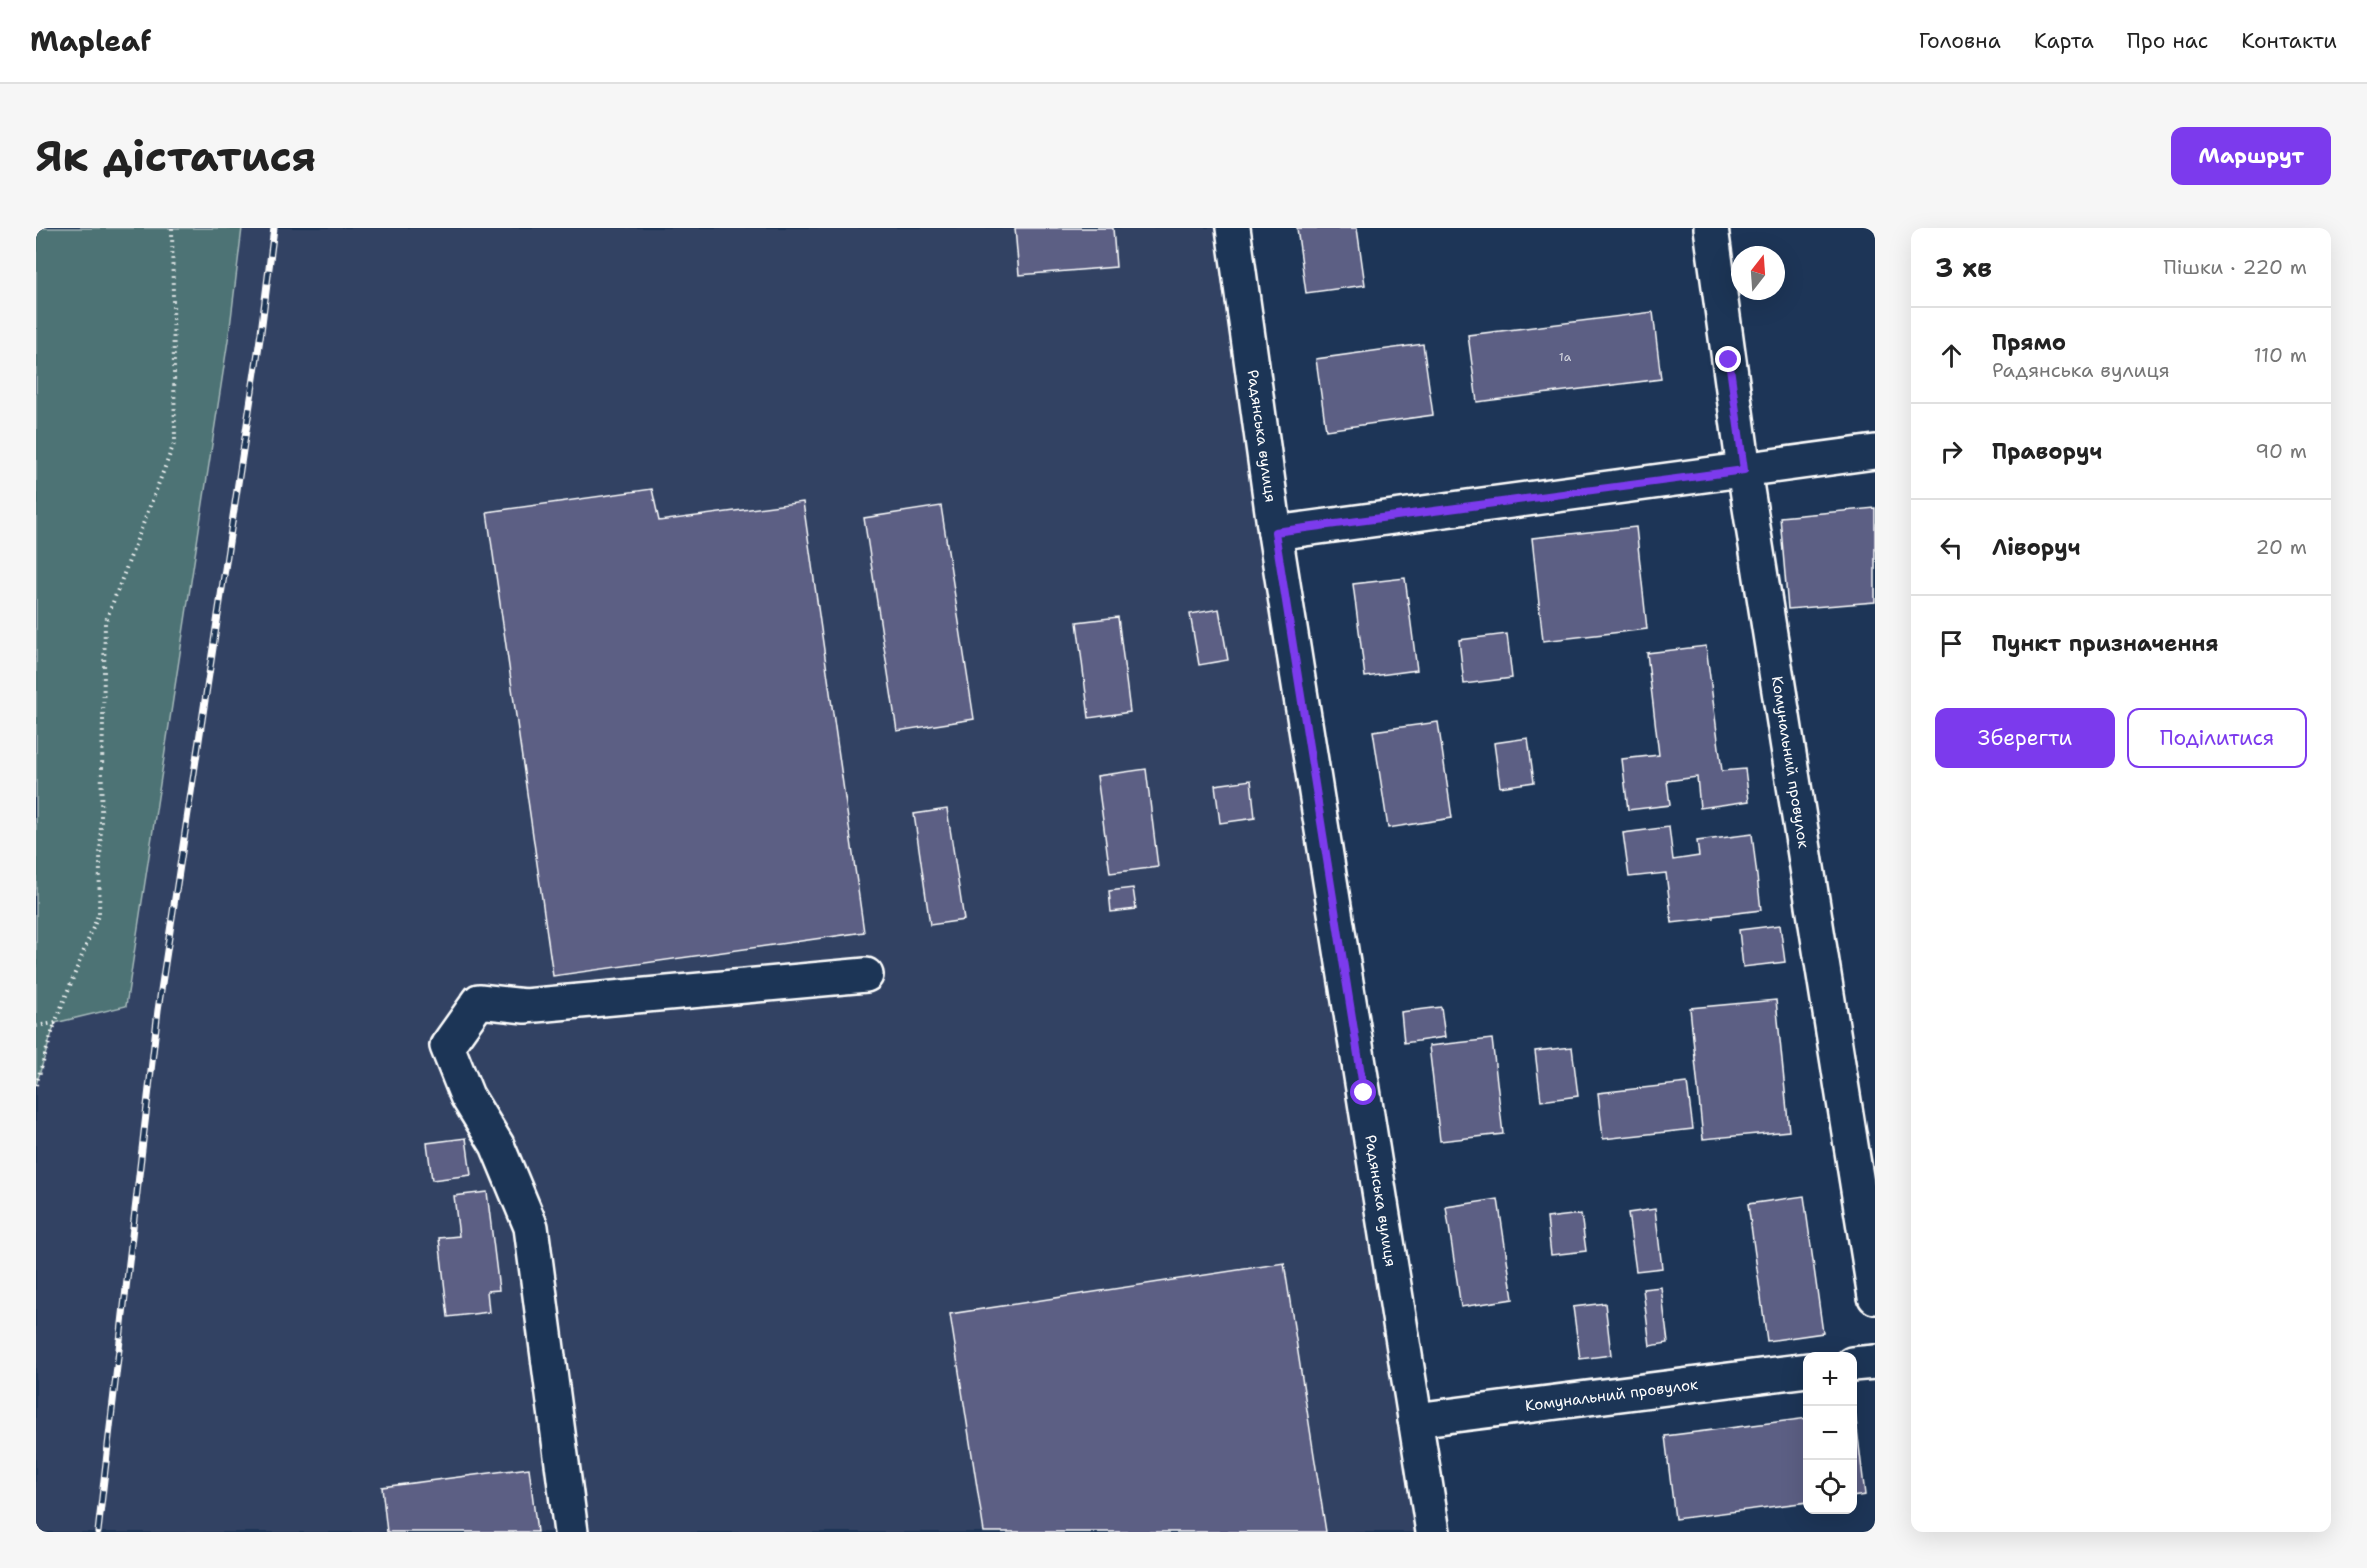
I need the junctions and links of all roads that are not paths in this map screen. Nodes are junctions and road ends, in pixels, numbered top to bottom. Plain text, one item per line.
1 (1233, 228) edge
2 (1711, 228) edge
3 (1875, 452) edge
4 (1744, 470) junction
5 (1275, 532) junction
6 (866, 975) dead end
7 (1875, 1297) edge
8 (1875, 1362) edge
9 (1857, 1364) edge
10 (1803, 1371) edge
11 (1415, 1420) junction
12 (571, 1532) edge
13 (1433, 1532) edge

1 - 5 street, Радянська вулиця
2 - 4 street, Комунальний провулок
3 - 4 street
4 - 5 street
4 - 7 street, Комунальний провулок
5 - 11 street, Радянська вулиця
6 - 12 street
8 - 9 street
10 - 11 street, Комунальний провулок
11 - 13 street, Радянська вулиця

